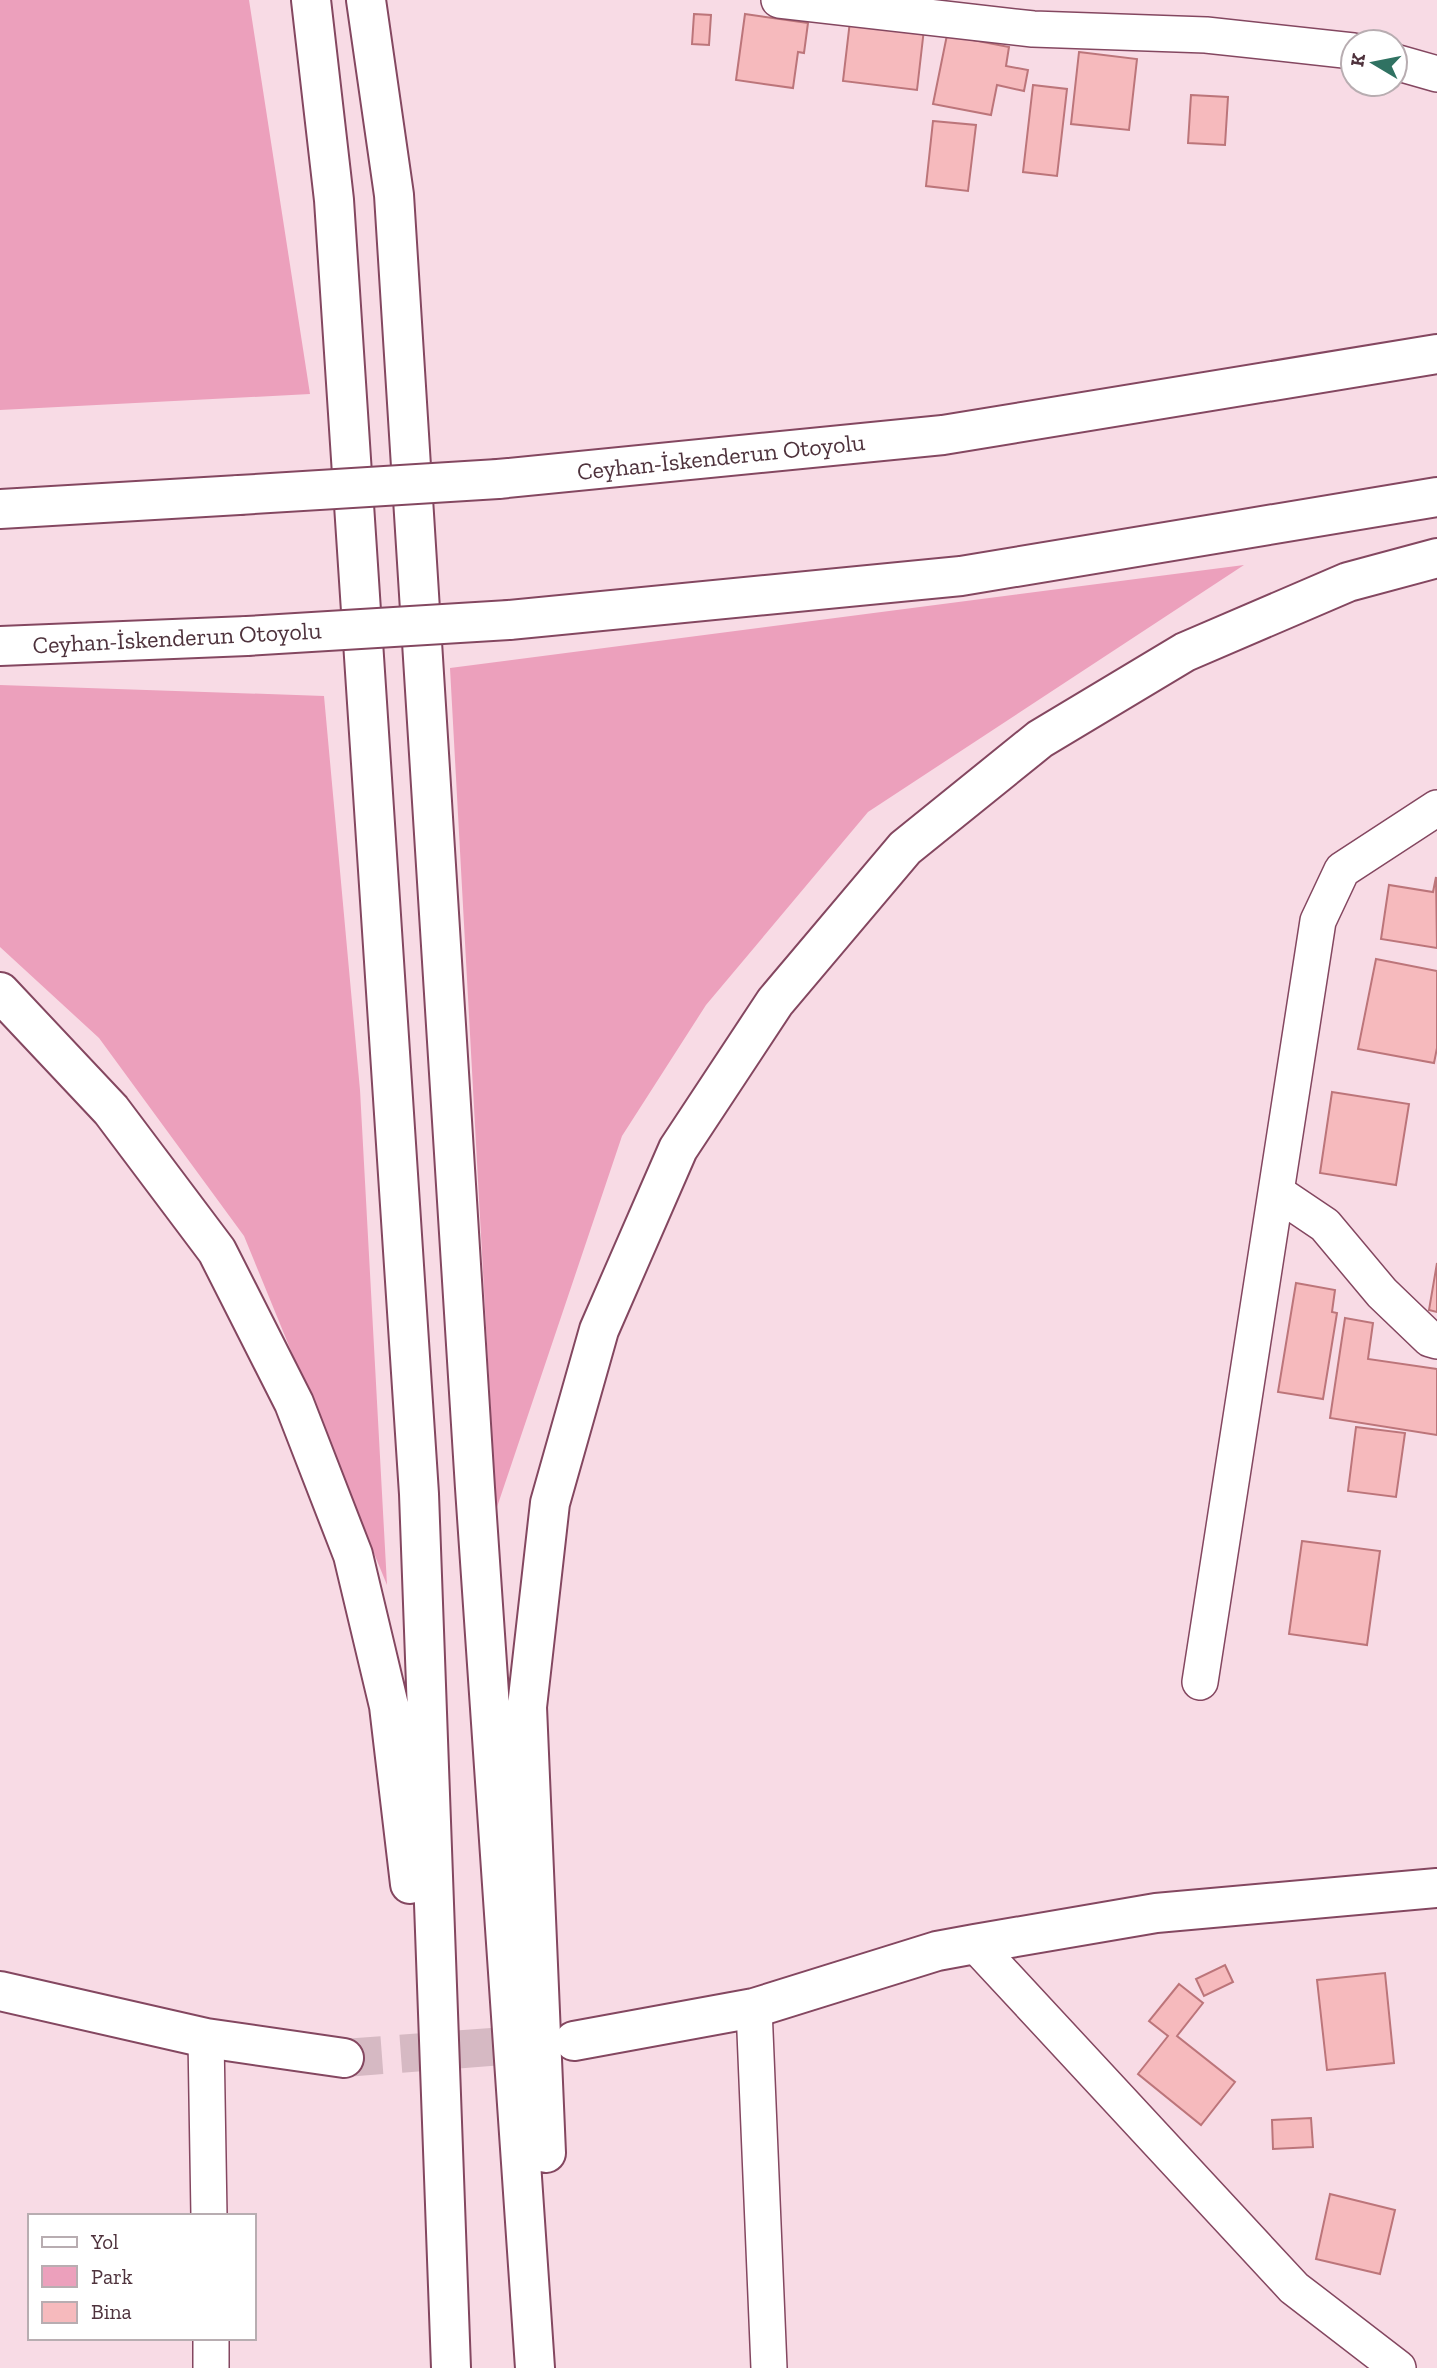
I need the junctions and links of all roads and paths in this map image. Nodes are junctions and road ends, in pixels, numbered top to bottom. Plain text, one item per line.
1 (311, 0) edge
2 (366, 0) edge
3 (779, 0) edge
4 (1035, 15) edge
5 (1339, 49) edge
6 (1409, 66) edge
7 (1437, 74) edge
8 (1437, 354) edge
9 (1437, 497) edge
10 (6, 509) edge
11 (1437, 558) edge
12 (0, 646) edge
13 (1437, 808) edge
14 (0, 992) edge
15 (1276, 1192) junction
16 (1437, 1341) edge
17 (1200, 1682) dead end
18 (1437, 1888) edge
19 (975, 1944) junction
20 (0, 1991) edge
21 (754, 2008) junction
22 (206, 2038) junction
23 (574, 2041) tunnel mouth
24 (344, 2058) tunnel mouth
25 (209, 2214) edge
26 (211, 2340) edge
27 (211, 2368) edge
28 (443, 2368) edge
29 (451, 2368) edge
30 (535, 2368) edge
31 (555, 2368) edge
32 (769, 2368) edge
33 (1398, 2368) edge

1 - 29 main road
2 - 30 main road
3 - 4 street
4 - 5 street
6 - 7 street
8 - 10 main road, Ceyhan-İskenderun Otoyolu, bridge
9 - 12 main road, Ceyhan-İskenderun Otoyolu, bridge
11 - 31 main road
13 - 15 street
14 - 28 main road
15 - 16 street
15 - 17 street
18 - 19 main road
19 - 21 main road
19 - 33 street
20 - 22 main road
21 - 23 main road
21 - 32 street
22 - 24 main road
22 - 25 street
26 - 27 street

